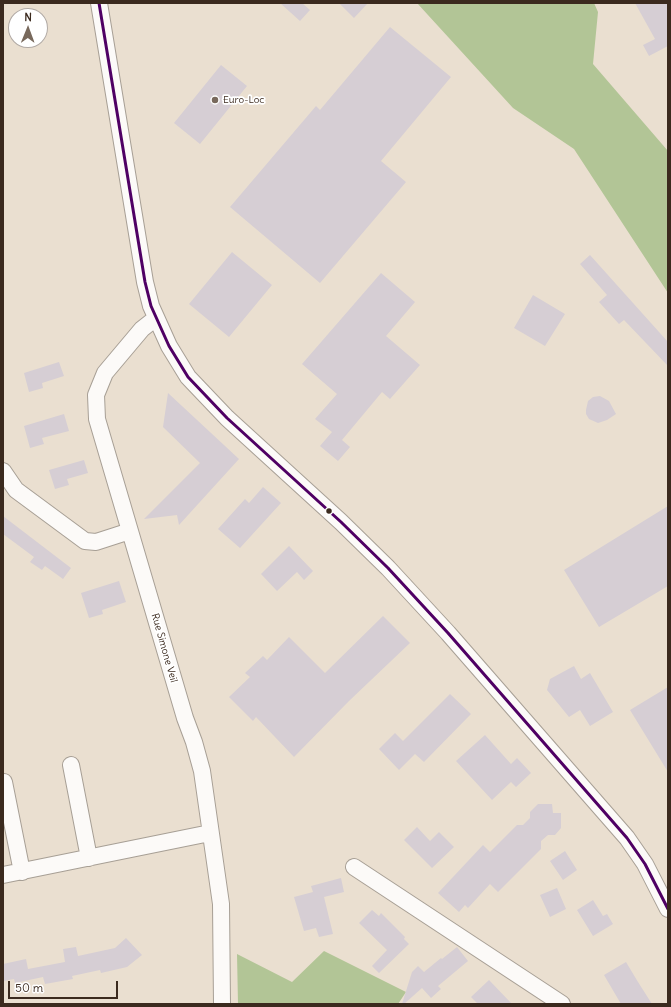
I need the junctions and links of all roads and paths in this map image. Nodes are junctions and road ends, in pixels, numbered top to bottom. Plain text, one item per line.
1 (99, 3) edge
2 (156, 318) junction
3 (3, 471) edge
4 (130, 531) junction
5 (71, 765) dead end
6 (4, 782) dead end
7 (210, 833) junction
8 (90, 858) junction
9 (354, 867) dead end
10 (22, 872) junction
11 (3, 876) edge
12 (668, 909) edge
13 (222, 1004) edge
14 (562, 1004) edge

1 - 2 street
2 - 4 street, Rue Simone Veil
2 - 12 street
3 - 4 street
4 - 7 street, Rue Simone Veil
5 - 8 street
6 - 10 street
7 - 8 street
7 - 13 street, Rue Simone Veil
8 - 10 street
9 - 14 street
10 - 11 street

